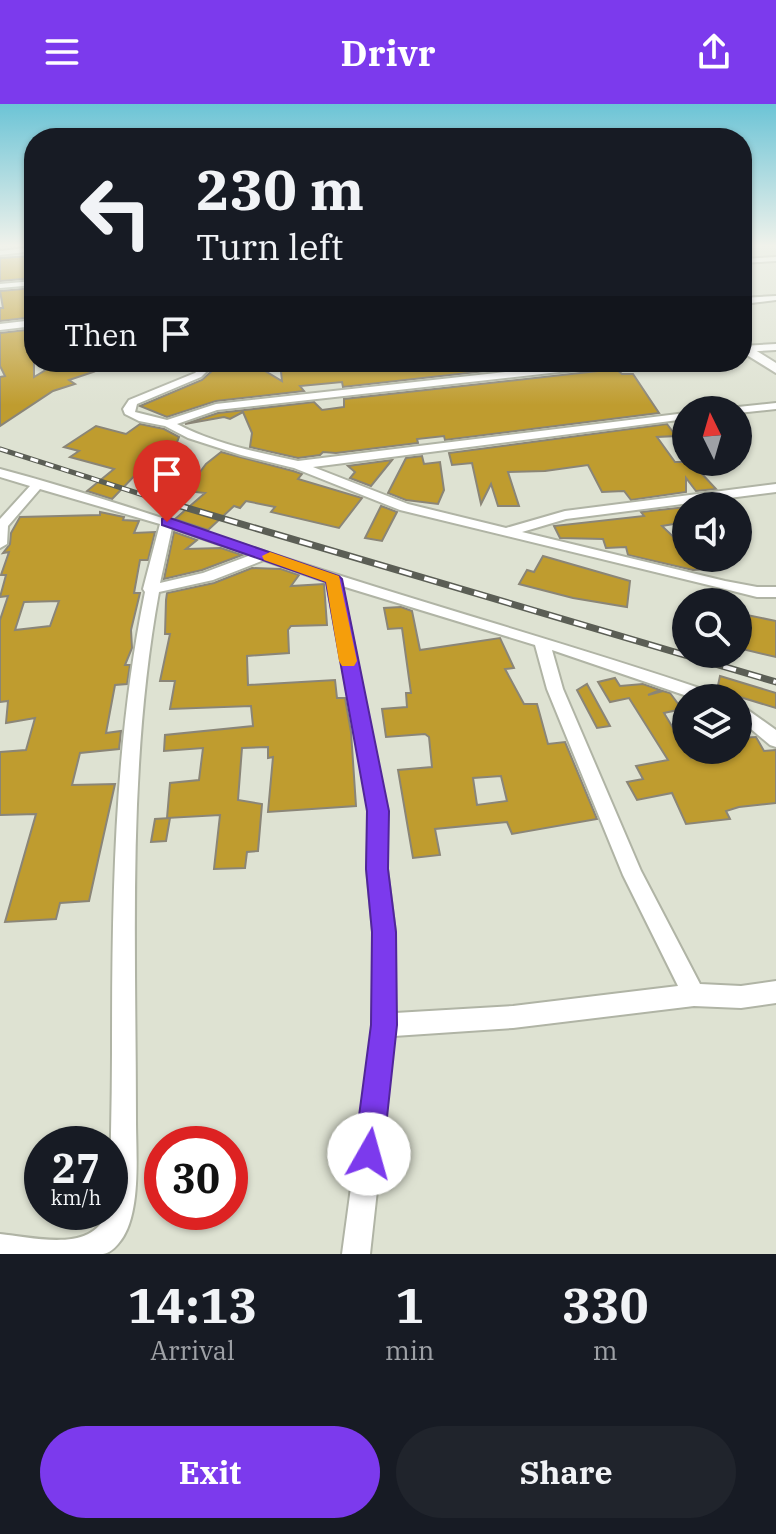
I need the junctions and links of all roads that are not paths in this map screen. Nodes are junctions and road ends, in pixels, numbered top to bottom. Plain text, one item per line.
1 (776, 298) edge
2 (752, 300) edge
3 (24, 324) edge
4 (0, 327) edge
5 (776, 347) edge
6 (752, 348) edge
7 (752, 354) edge
8 (776, 369) edge
9 (201, 372) edge
10 (531, 372) edge
11 (776, 406) edge
12 (752, 409) edge
13 (672, 418) edge
14 (168, 423) junction
15 (333, 458) junction
16 (298, 465) junction
17 (0, 473) edge
18 (330, 478) junction
19 (37, 485) junction
20 (776, 488) edge
21 (167, 522) junction
22 (505, 533) junction
23 (0, 544) edge
24 (263, 555) junction
25 (334, 579) junction
26 (150, 589) junction
27 (769, 592) edge
28 (776, 601) edge
29 (542, 644) junction
30 (672, 685) edge
31 (752, 714) edge
32 (752, 720) edge
33 (776, 723) edge
34 (776, 740) edge
35 (776, 992) edge
36 (694, 995) junction
37 (384, 1025) junction
38 (110, 1244) edge
39 (0, 1248) edge
40 (68, 1254) edge
41 (356, 1254) edge

1 - 2 street
3 - 4 street
5 - 6 street
7 - 8 street
9 - 14 street
10 - 14 street
11 - 12 street
13 - 15 street
14 - 16 street
15 - 16 street
15 - 18 street
16 - 18 street
17 - 19 street
18 - 22 street
19 - 21 street
19 - 23 street
20 - 22 street
21 - 24 street
21 - 26 street
22 - 27 street
24 - 25 street
24 - 26 street
25 - 29 street
25 - 37 street
26 - 38 street
27 - 28 street
29 - 30 street
29 - 36 street
31 - 33 street
32 - 34 street
35 - 36 street
36 - 37 street
37 - 41 street
38 - 40 street
39 - 40 street

